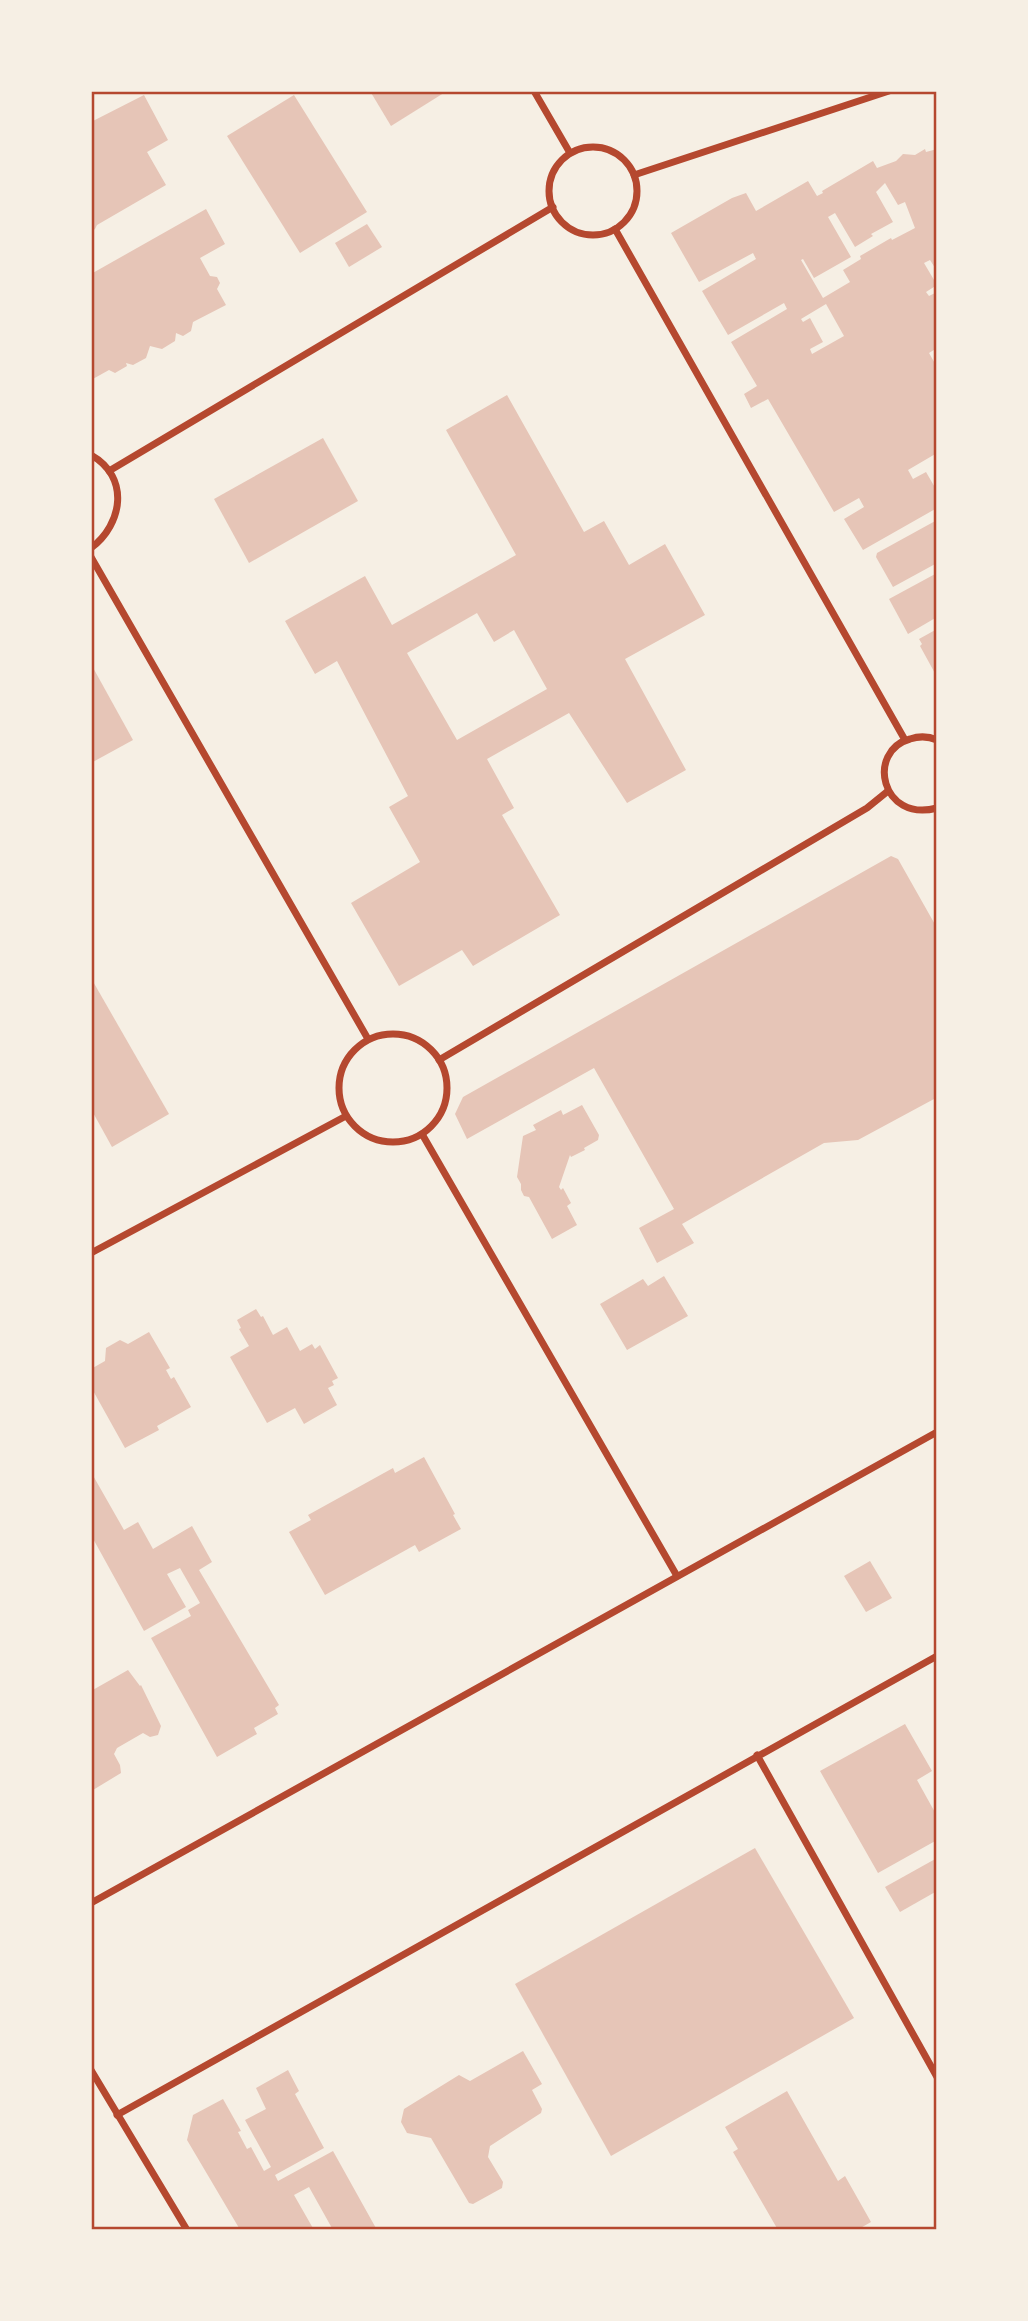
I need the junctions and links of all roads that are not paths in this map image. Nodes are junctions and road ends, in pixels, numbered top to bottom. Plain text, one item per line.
1 (534, 91) edge
2 (890, 91) edge
3 (570, 153) junction
4 (634, 175) junction
5 (553, 207) junction
6 (615, 229) junction
7 (91, 454) edge
8 (109, 471) junction
9 (91, 548) edge
10 (91, 557) edge
11 (905, 740) junction
12 (937, 740) edge
13 (888, 791) junction
14 (937, 808) edge
15 (368, 1038) junction
16 (439, 1060) junction
17 (346, 1116) junction
18 (422, 1134) junction
19 (91, 1254) edge
20 (937, 1432) edge
21 (677, 1576) junction
22 (937, 1657) edge
23 (757, 1755) junction
24 (91, 1903) edge
25 (91, 2070) edge
26 (937, 2077) edge
27 (117, 2115) junction
28 (187, 2230) edge

1 - 3 street
2 - 4 street
3 - 4 street
3 - 5 street
4 - 6 street
5 - 6 street
5 - 8 street
6 - 11 street
7 - 8 street
8 - 9 street
10 - 15 street
11 - 12 street
11 - 13 street
13 - 14 street
13 - 16 street
15 - 16 street
15 - 17 street
16 - 18 street
17 - 18 street
17 - 19 street
18 - 21 street
20 - 21 street
21 - 24 street
22 - 23 street
23 - 26 street
23 - 27 street
25 - 27 street
27 - 28 street

